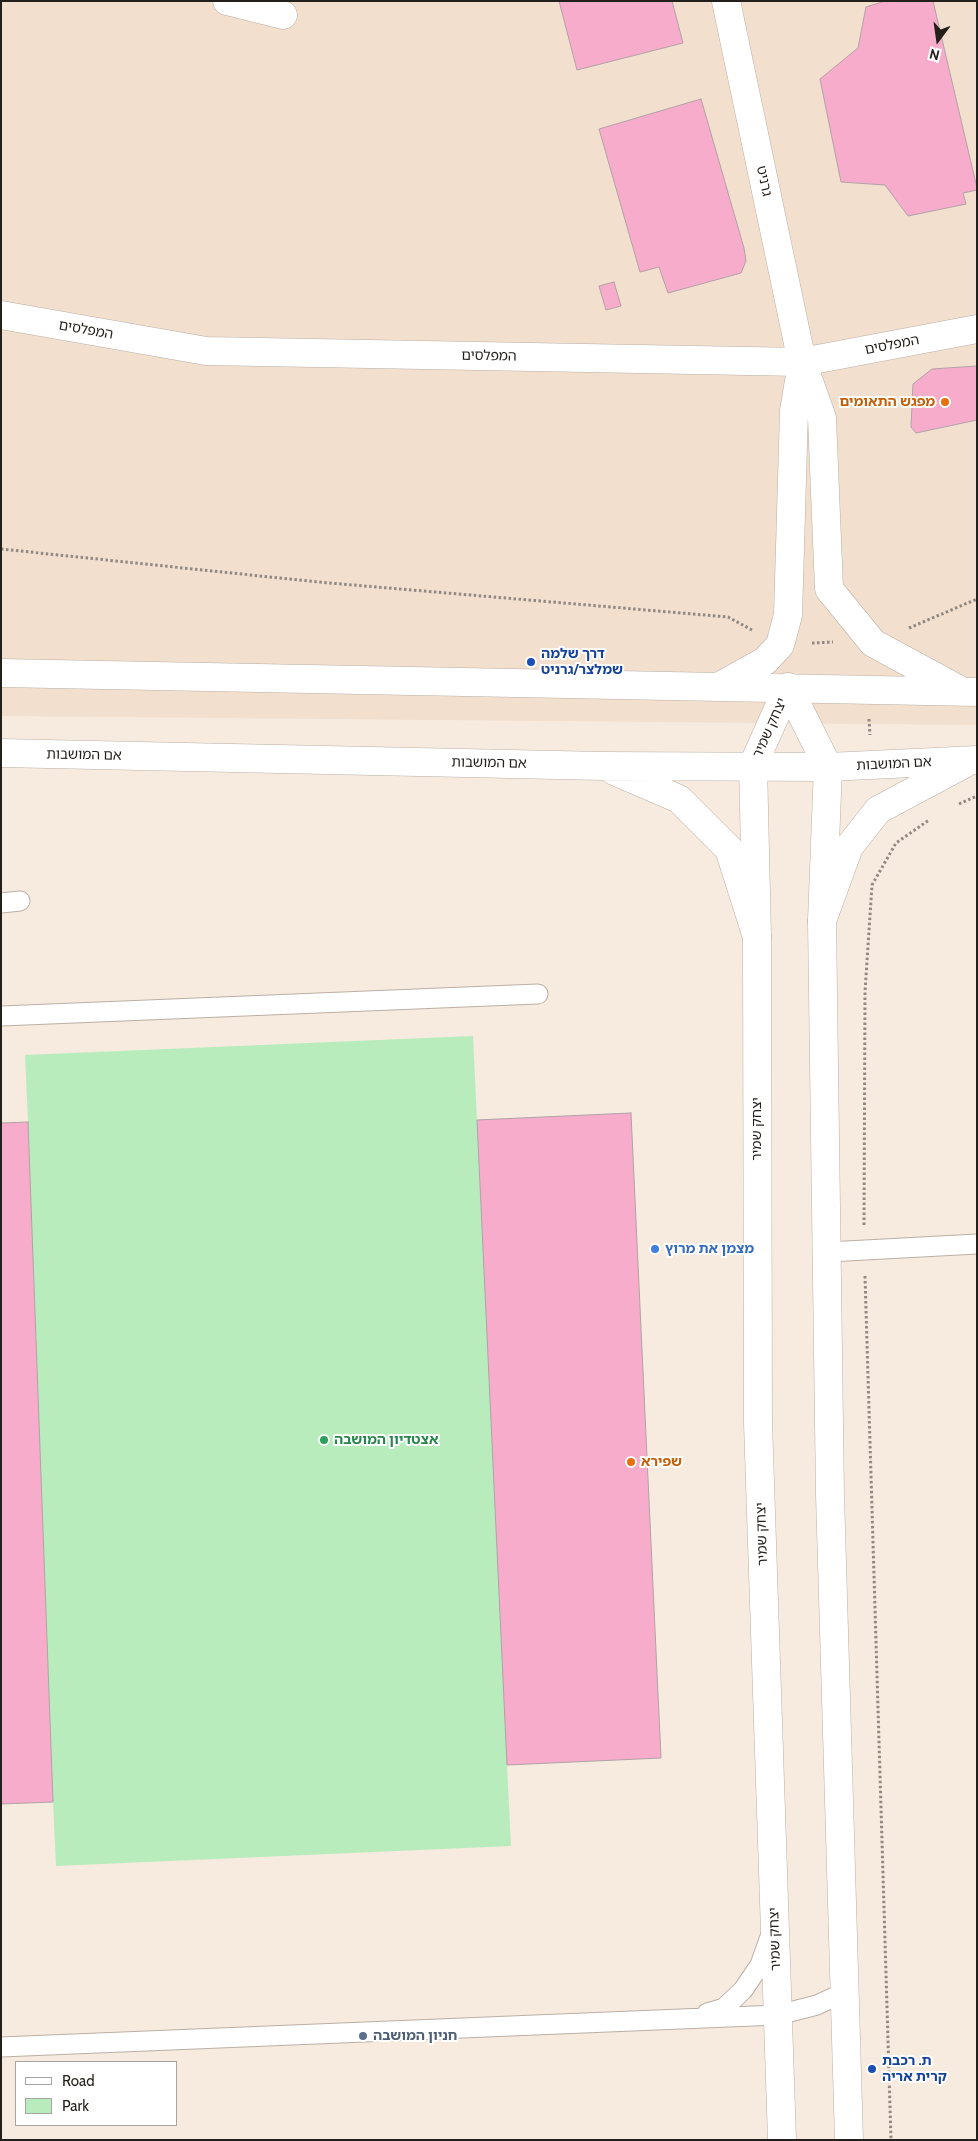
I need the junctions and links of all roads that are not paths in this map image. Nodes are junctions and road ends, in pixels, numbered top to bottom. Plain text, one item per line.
1 (227, 1) edge
2 (726, 1) edge
3 (283, 15) dead end
4 (1, 316) edge
5 (977, 329) edge
6 (802, 362) junction
7 (1, 673) edge
8 (718, 687) junction
9 (788, 687) junction
10 (970, 692) edge
11 (1, 753) edge
12 (974, 760) edge
13 (603, 766) junction
14 (753, 766) junction
15 (828, 767) junction
16 (822, 921) junction
17 (757, 937) junction
18 (538, 994) dead end
19 (1, 1016) edge
20 (977, 1244) edge
21 (828, 1252) junction
22 (775, 1924) junction
23 (845, 1992) junction
24 (778, 2015) junction
25 (691, 2018) junction
26 (1, 2047) edge
27 (782, 2140) edge
28 (849, 2140) edge

1 - 3 street
2 - 6 street, גרניט
4 - 6 street, המפלסים
5 - 6 street, המפלסים
6 - 8 street
6 - 10 street
7 - 8 street
8 - 9 street
9 - 10 street
9 - 14 street, יצחק שמיר
9 - 15 street, יצחק שמיר
11 - 13 street, אם המושבות
12 - 15 street, אם המושבות
12 - 16 street
13 - 14 street, אם המושבות
13 - 17 street
14 - 15 street, אם המושבות
14 - 17 street, יצחק שמיר
15 - 16 street, יצחק שמיר
16 - 21 street, יצחק שמיר
17 - 22 street, יצחק שמיר
18 - 19 lane
20 - 21 lane
21 - 23 street, יצחק שמיר
22 - 24 street, יצחק שמיר
22 - 25 lane
23 - 24 lane
23 - 28 street, יצחק שמיר
24 - 25 lane
24 - 27 street, יצחק שמיר
25 - 26 lane

